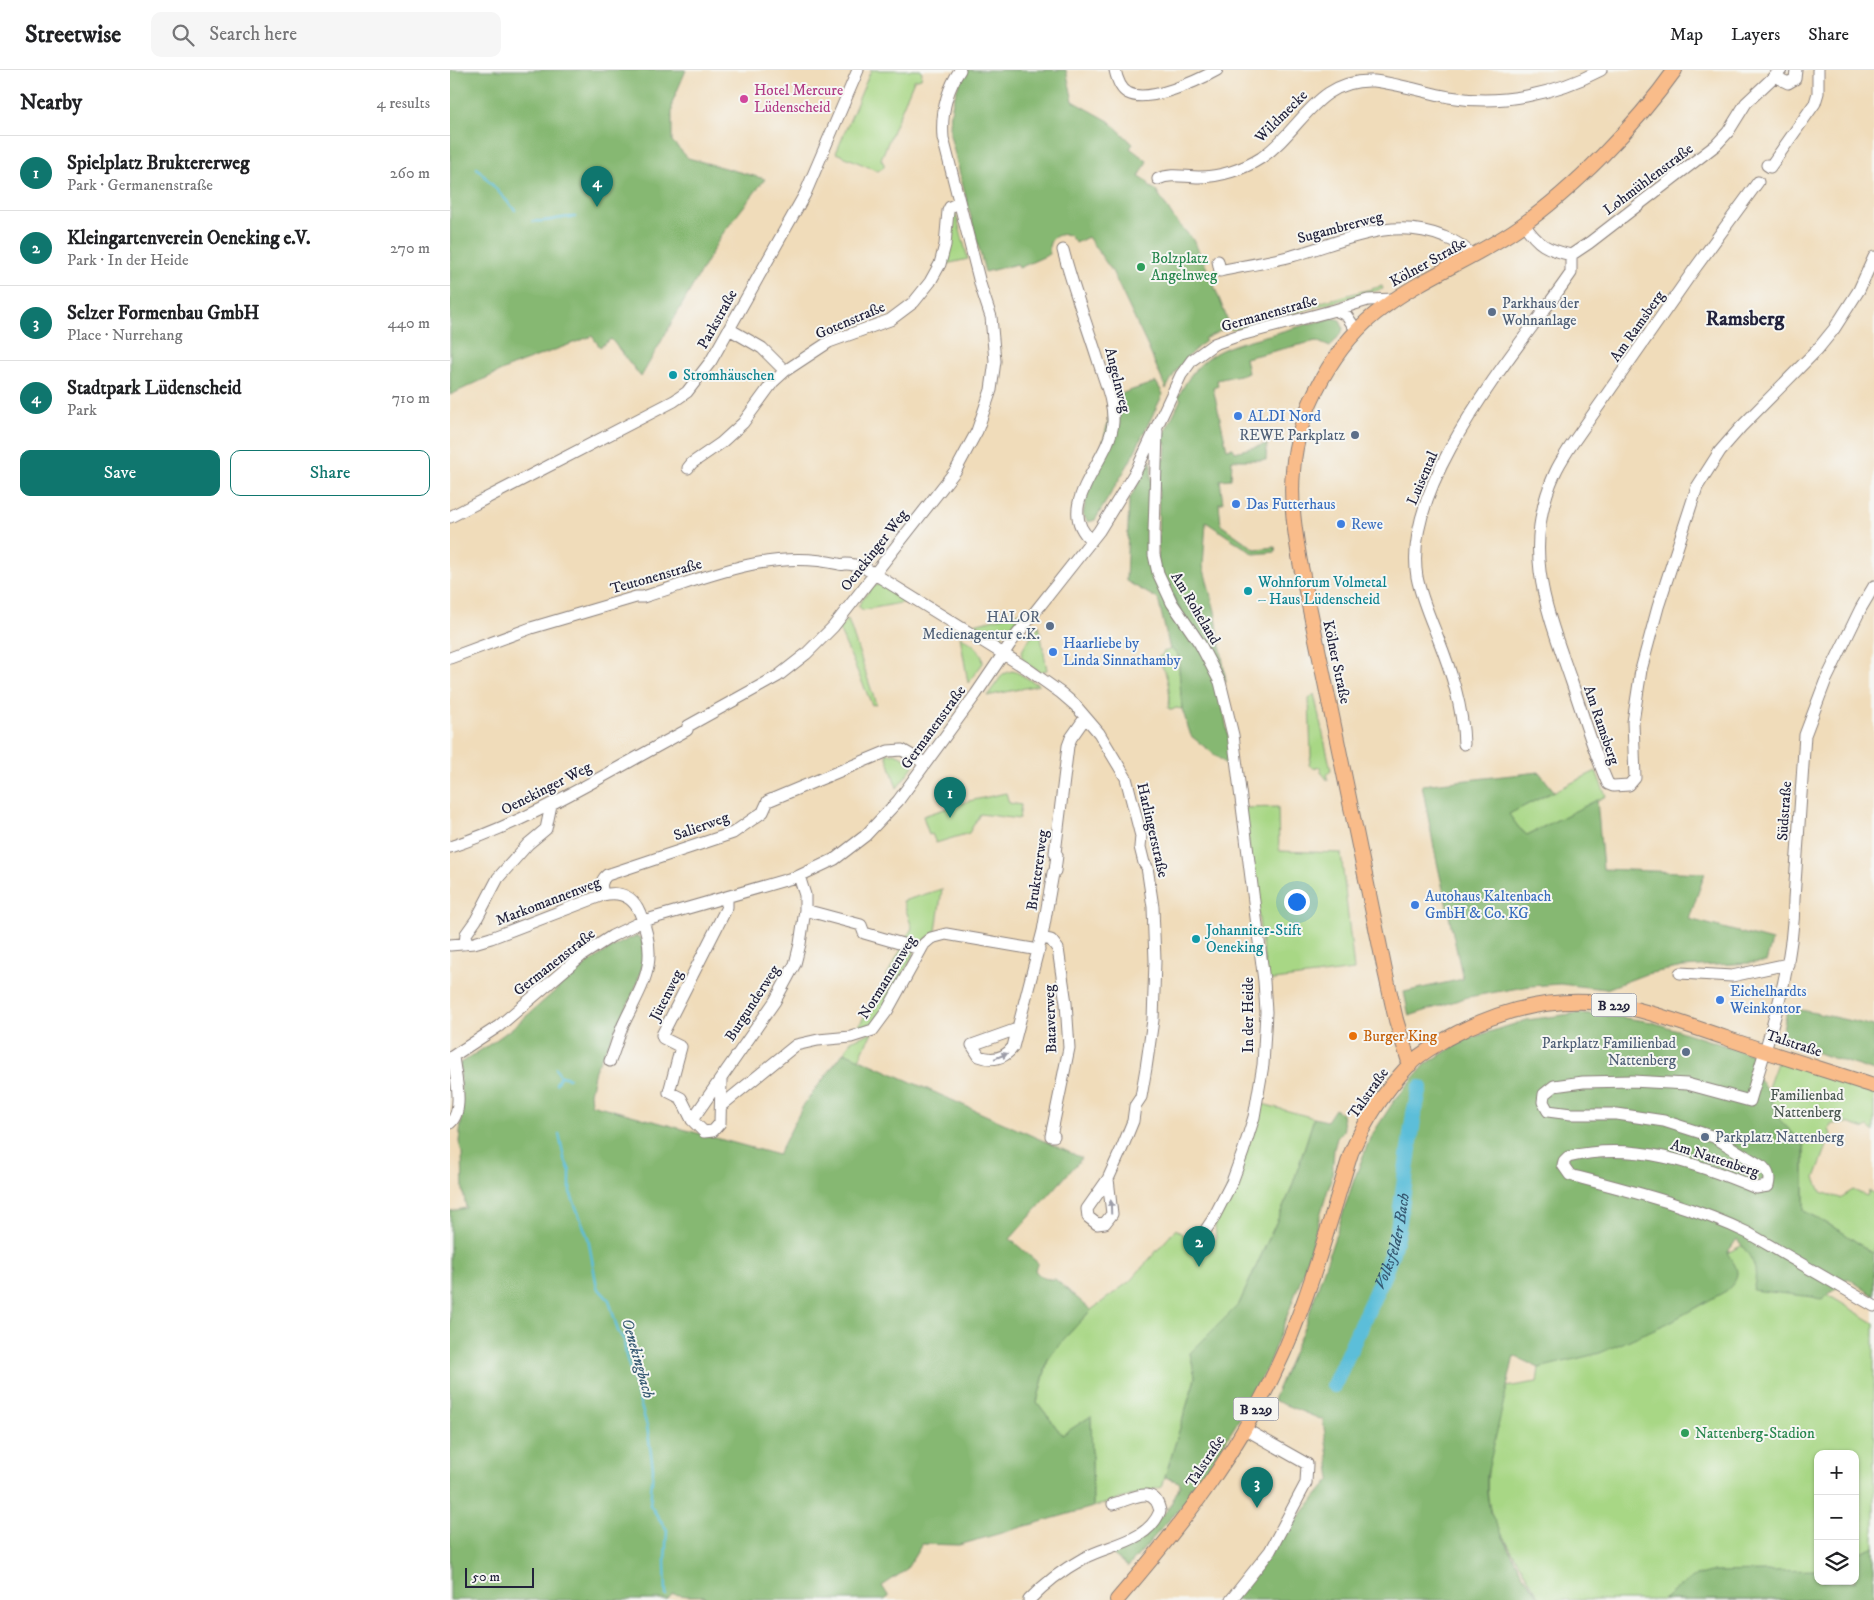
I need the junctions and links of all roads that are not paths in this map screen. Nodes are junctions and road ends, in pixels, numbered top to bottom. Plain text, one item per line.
1 (858, 70) edge
2 (960, 70) edge
3 (1115, 70) edge
4 (1217, 70) edge
5 (1601, 70) edge
6 (1675, 70) edge
7 (1796, 70) edge
8 (1818, 70) edge
9 (1778, 73) edge
10 (1767, 165) dead end
11 (1158, 179) dead end
12 (1758, 182) dead end
13 (959, 204) junction
14 (1524, 224) junction
15 (1063, 250) dead end
16 (1571, 255) junction
17 (1472, 256) junction
18 (1874, 257) edge
19 (1218, 261) dead end
20 (1396, 299) junction
21 (1352, 305) junction
22 (1335, 310) junction
23 (1369, 319) junction
24 (728, 329) junction
25 (1357, 331) junction
26 (786, 371) junction
27 (1157, 427) junction
28 (688, 468) dead end
29 (450, 517) edge
30 (1091, 540) junction
31 (873, 574) junction
32 (1874, 586) edge
33 (1003, 654) junction
34 (450, 658) edge
35 (1085, 718) junction
36 (1464, 744) dead end
37 (925, 763) junction
38 (1237, 771) joint
39 (551, 805) junction
40 (450, 847) edge
41 (799, 876) junction
42 (603, 894) junction
43 (727, 897) junction
44 (806, 910) junction
45 (644, 921) junction
46 (1042, 938) junction
47 (466, 944) junction
48 (450, 945) edge
49 (920, 949) junction
50 (1039, 950) junction
51 (1788, 964) junction
52 (1680, 973) dead end
53 (1017, 1029) dead end
54 (1764, 1051) junction
55 (451, 1058) edge
56 (610, 1060) dead end
57 (1410, 1065) junction
58 (721, 1080) junction
59 (1874, 1086) edge
60 (722, 1105) junction
61 (692, 1120) junction
62 (450, 1123) edge
63 (1054, 1136) dead end
64 (1108, 1179) dead end
65 (1190, 1239) dead end
66 (1874, 1306) edge
67 (1244, 1429) junction
68 (1113, 1504) dead end
69 (1029, 1600) edge
70 (1117, 1600) edge
71 (1230, 1600) edge

1 - 24 street, Parkstraße
2 - 13 street, Oenekinger Weg
3 - 4 street
5 - 11 street, Wildmecke
6 - 14 main road, Kölner Straße
7 - 9 street, Lohmühlenstraße
8 - 10 street
9 - 16 street, Lohmühlenstraße
12 - 18 street, Am Ramsberg
13 - 26 street, Gotenstraße
13 - 31 street, Oenekinger Weg
14 - 16 street
14 - 17 main road, Kölner Straße
15 - 30 street, Angelnweg
16 - 36 street, Luisental
17 - 19 street, Sugambrerweg
17 - 20 main road, Kölner Straße
20 - 21 street, Germanenstraße
20 - 23 main road, Kölner Straße
21 - 22 street, Germanenstraße
21 - 23 street
22 - 25 street, Germanenstraße
22 - 27 street, Germanenstraße
23 - 25 main road, Kölner Straße
24 - 26 street
24 - 29 street, Parkstraße
25 - 57 main road, Kölner Straße
26 - 28 street, Gotenstraße
27 - 30 street, Germanenstraße
27 - 38 street, Am Roheland
30 - 33 street, Germanenstraße
31 - 33 street, Harlingerstraße
31 - 34 street, Teutonenstraße
31 - 39 street, Oenekinger Weg
32 - 51 street, Südstraße
33 - 35 street, Harlingerstraße
33 - 37 street, Germanenstraße
35 - 46 street, Bruktererweg
35 - 64 street, Harlingerstraße
37 - 41 street, Germanenstraße
37 - 42 street, Salierweg
38 - 65 street, In der Heide
39 - 40 street, Oenekinger Weg
39 - 47 street
41 - 43 street, Germanenstraße
41 - 44 street, Burgunderweg
42 - 45 street, Markomannenweg
42 - 47 street, Markomannenweg
43 - 45 street, Germanenstraße
43 - 61 street, Jütenweg
44 - 49 street
44 - 58 street, Burgunderweg
45 - 55 street, Germanenstraße
45 - 56 street, Markomannenweg
46 - 50 street, Bruktererweg
46 - 63 street, Bataverweg
47 - 48 street, Markomannenweg
49 - 50 street, Normannenweg
49 - 60 street, Normannenweg
50 - 53 street, Bruktererweg
51 - 52 street
51 - 54 street, Südstraße
54 - 57 main road, Talstraße / B 229
54 - 59 main road, Talstraße / B 229
54 - 66 street, Am Nattenberg
55 - 62 street, Germanenstraße
57 - 67 main road, Talstraße / B 229
58 - 60 street
58 - 61 street, Burgunderweg
60 - 61 street
67 - 70 main road, Talstraße / B 229
67 - 71 street
68 - 69 street

